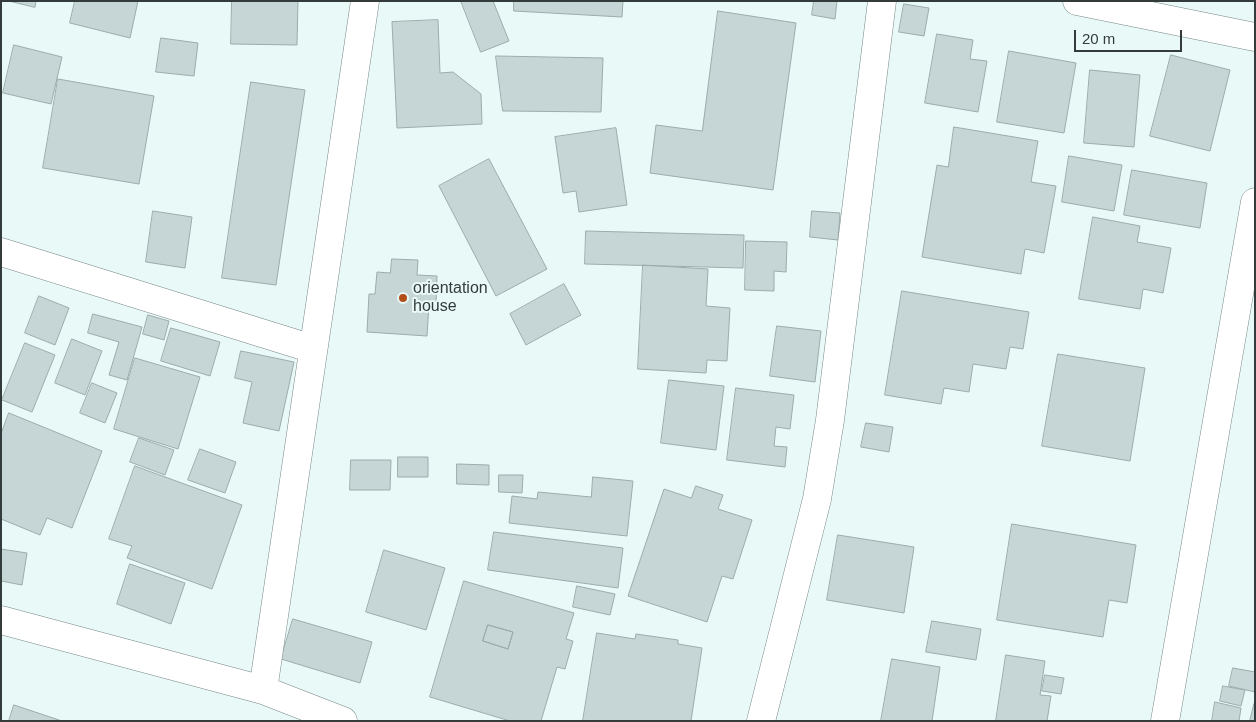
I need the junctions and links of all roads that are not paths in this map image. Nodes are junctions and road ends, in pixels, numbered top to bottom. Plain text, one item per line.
1 (365, 1) edge
2 (882, 1) edge
3 (1077, 1) edge
4 (1255, 37) edge
5 (1255, 202) edge
6 (1, 252) edge
7 (314, 349) junction
8 (1, 620) edge
9 (263, 690) junction
10 (343, 721) edge
11 (761, 721) edge
12 (1165, 721) edge

1 - 7 street
2 - 11 street
3 - 4 street
5 - 12 street
6 - 7 street
7 - 9 street
8 - 9 street
9 - 10 street

